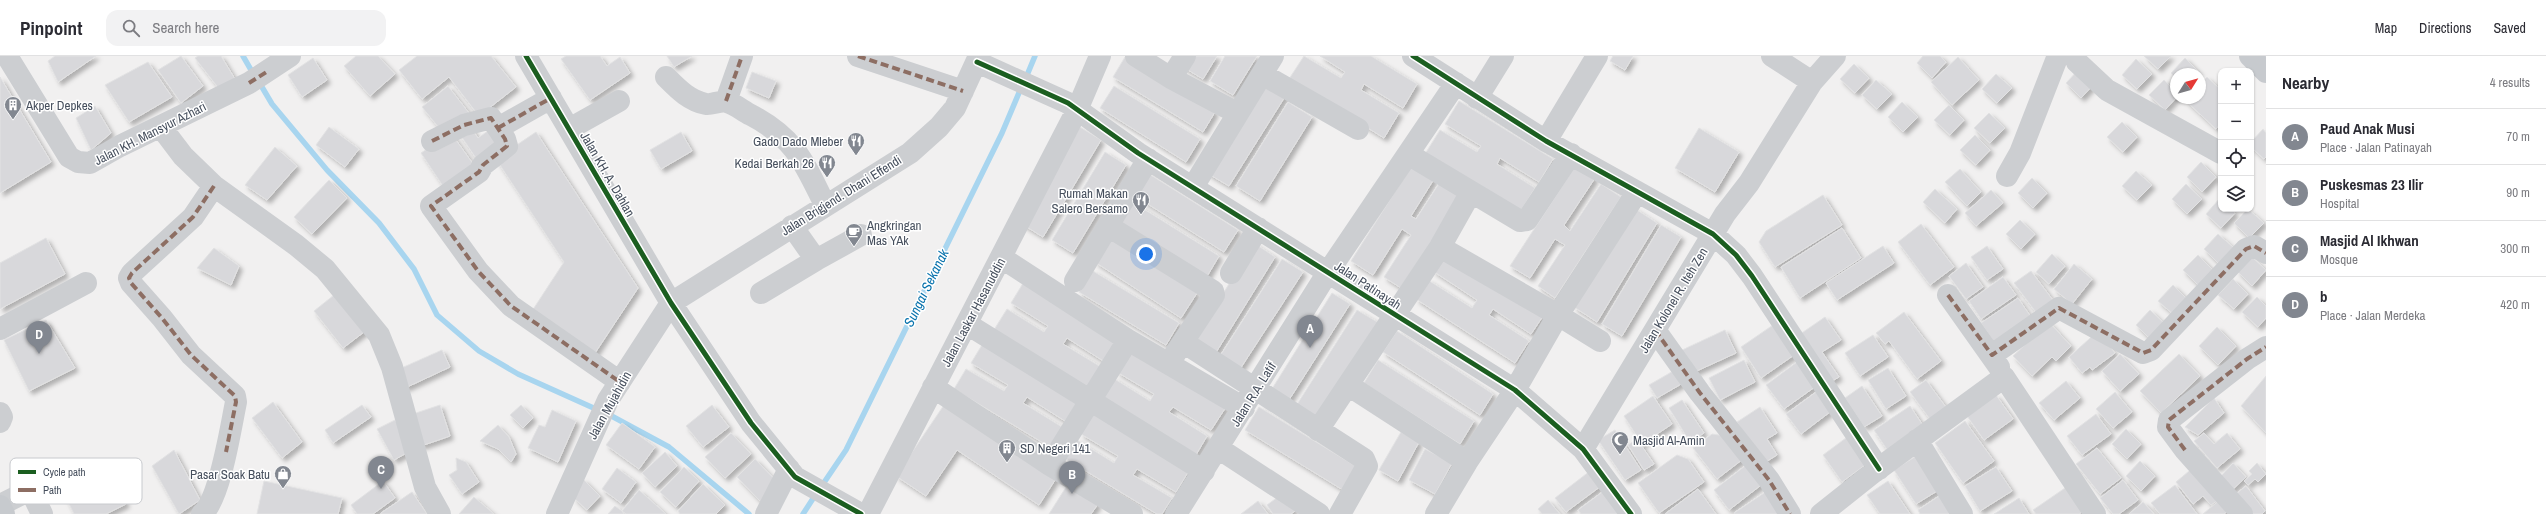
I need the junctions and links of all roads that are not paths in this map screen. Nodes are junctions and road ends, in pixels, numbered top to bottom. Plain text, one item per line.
1 (7, 56) edge
2 (290, 56) edge
3 (526, 56) edge
4 (742, 56) edge
5 (858, 56) edge
6 (1100, 56) edge
7 (1136, 56) edge
8 (1185, 56) edge
9 (1413, 56) edge
10 (1503, 56) edge
11 (1598, 56) edge
12 (1772, 56) edge
13 (1835, 56) edge
14 (2250, 56) edge
15 (2070, 58) edge
16 (984, 63) edge
17 (1267, 65) edge
18 (2266, 72) edge
19 (666, 77) dead end
20 (1171, 78) junction
21 (1812, 82) junction
22 (1456, 83) junction
23 (963, 91) junction
24 (551, 98) junction
25 (1478, 98) junction
26 (619, 101) dead end
27 (726, 101) junction
28 (1073, 106) junction
29 (1237, 113) junction
30 (161, 127) junction
31 (498, 128) junction
32 (569, 129) junction
33 (1358, 129) dead end
34 (432, 141) dead end
35 (1546, 141) junction
36 (2218, 151) edge
37 (1408, 154) junction
38 (1571, 154) junction
39 (1148, 159) junction
40 (2007, 176) dead end
41 (214, 186) junction
42 (1193, 187) junction
43 (1471, 192) junction
44 (1637, 192) junction
45 (825, 205) junction
46 (792, 226) junction
47 (1108, 226) junction
48 (1258, 228) junction
49 (1713, 234) junction
50 (861, 235) dead end
51 (1440, 247) junction
52 (2266, 252) edge
53 (1002, 258) junction
54 (816, 260) junction
55 (1328, 272) junction
56 (1231, 273) dead end
57 (1075, 281) dead end
58 (86, 283) dead end
59 (761, 293) dead end
60 (1948, 295) dead end
61 (671, 303) junction
62 (1393, 315) junction
63 (1558, 315) junction
64 (967, 324) junction
65 (0, 329) edge
66 (1655, 330) junction
67 (1128, 340) junction
68 (1600, 341) dead end
69 (1183, 342) junction
70 (2266, 347) edge
71 (1992, 355) junction
72 (1168, 362) junction
73 (2004, 377) junction
74 (1348, 385) junction
75 (933, 387) junction
76 (1257, 389) junction
77 (1515, 390) junction
78 (614, 391) junction
79 (1090, 400) junction
80 (1244, 408) junction
81 (0, 413) edge
82 (0, 422) edge
83 (1318, 430) junction
84 (1917, 440) junction
85 (1218, 448) junction
86 (1583, 449) junction
87 (1467, 462) junction
88 (1050, 464) junction
89 (1879, 470) junction
90 (1204, 471) junction
91 (792, 473) junction
92 (10, 500) edge
93 (37, 504) edge
94 (0, 505) edge
95 (855, 511) edge
96 (4, 514) edge
97 (42, 514) edge
98 (202, 514) edge
99 (440, 514) edge
100 (557, 514) edge
101 (766, 514) edge
102 (1132, 514) edge
103 (1176, 514) edge
104 (1319, 514) edge
105 (1340, 514) edge
106 (1436, 514) edge
107 (1631, 514) edge
108 (1790, 514) edge
109 (1821, 514) edge
110 (1962, 514) edge
111 (2095, 514) edge
112 (2242, 514) edge

1 - 30 street, Jalan KH. Mansyur Azhari
2 - 30 street, Jalan KH. Mansyur Azhari
3 - 24 street, Jalan KH. A. Dahlan
4 - 27 street
5 - 23 street
6 - 28 street, Jalan Laskar Hasanuddin
7 - 20 street
8 - 20 street
9 - 22 street
10 - 25 street
11 - 35 street
12 - 21 street
13 - 21 street, Jalan Kolonel R. Iteh Zen
14 - 18 main road
15 - 36 street
15 - 40 street
16 - 23 street, Jalan Brigjend. Dhani Effendi
16 - 28 street, Jalan Patinayah
17 - 29 street
17 - 33 street
19 - 27 street
20 - 29 street
21 - 49 street, Jalan Kolonel R. Iteh Zen
22 - 25 street
22 - 37 street, Jalan R.A. Latif
23 - 45 street, Jalan Brigjend. Dhani Effendi
24 - 31 street
24 - 32 street, Jalan KH. A. Dahlan
25 - 35 street
26 - 32 street
27 - 45 street
28 - 39 street, Jalan Patinayah
28 - 53 street, Jalan Laskar Hasanuddin
29 - 42 street
30 - 41 street
31 - 34 street
31 - 78 street
32 - 61 street, Jalan KH. A. Dahlan
35 - 38 street
37 - 43 street
37 - 55 street, Jalan R.A. Latif
38 - 43 street
38 - 44 street
39 - 42 street, Jalan Patinayah
39 - 47 street
41 - 98 street
41 - 99 street
42 - 48 street, Jalan Patinayah
43 - 51 street
44 - 49 street
44 - 63 street
45 - 46 street, Jalan Brigjend. Dhani Effendi
46 - 54 street
46 - 61 street, Jalan Brigjend. Dhani Effendi
47 - 57 street
47 - 69 street
48 - 55 street, Jalan Patinayah
48 - 56 street
49 - 66 street, Jalan Kolonel R. Iteh Zen
49 - 89 street
50 - 54 street
51 - 62 street
51 - 63 street
52 - 71 street
53 - 64 street, Jalan Laskar Hasanuddin
53 - 67 street
54 - 59 street
55 - 62 street, Jalan Patinayah
55 - 76 street, Jalan R.A. Latif
58 - 65 street
60 - 71 street
61 - 78 street, Jalan Mujahidin
61 - 91 street, Jalan KH. A. Dahlan
62 - 74 street
62 - 77 street, Jalan Patinayah
63 - 68 street
63 - 77 street
64 - 75 street, Jalan Laskar Hasanuddin
64 - 79 street
66 - 86 street, Jalan Kolonel R. Iteh Zen
66 - 108 street
67 - 72 street
67 - 79 street
69 - 72 street
69 - 76 street
70 - 112 street
71 - 73 street
72 - 80 street
73 - 84 street
73 - 111 street
74 - 83 street
74 - 87 street
75 - 88 street
75 - 95 street, Jalan Laskar Hasanuddin
76 - 80 street, Jalan R.A. Latif
76 - 83 street
77 - 86 street, Jalan Patinayah
77 - 87 street
78 - 100 street, Jalan Mujahidin
79 - 88 street
79 - 90 street
80 - 85 street, Jalan R.A. Latif
81 - 82 street
83 - 105 street
84 - 89 street
84 - 110 street
85 - 90 street, Jalan R.A. Latif
85 - 104 street
86 - 107 street, Jalan Patinayah
87 - 106 street
88 - 102 street
89 - 109 street
90 - 103 street, Jalan R.A. Latif
91 - 95 street
91 - 101 street
92 - 94 street
93 - 97 street
94 - 96 main road

